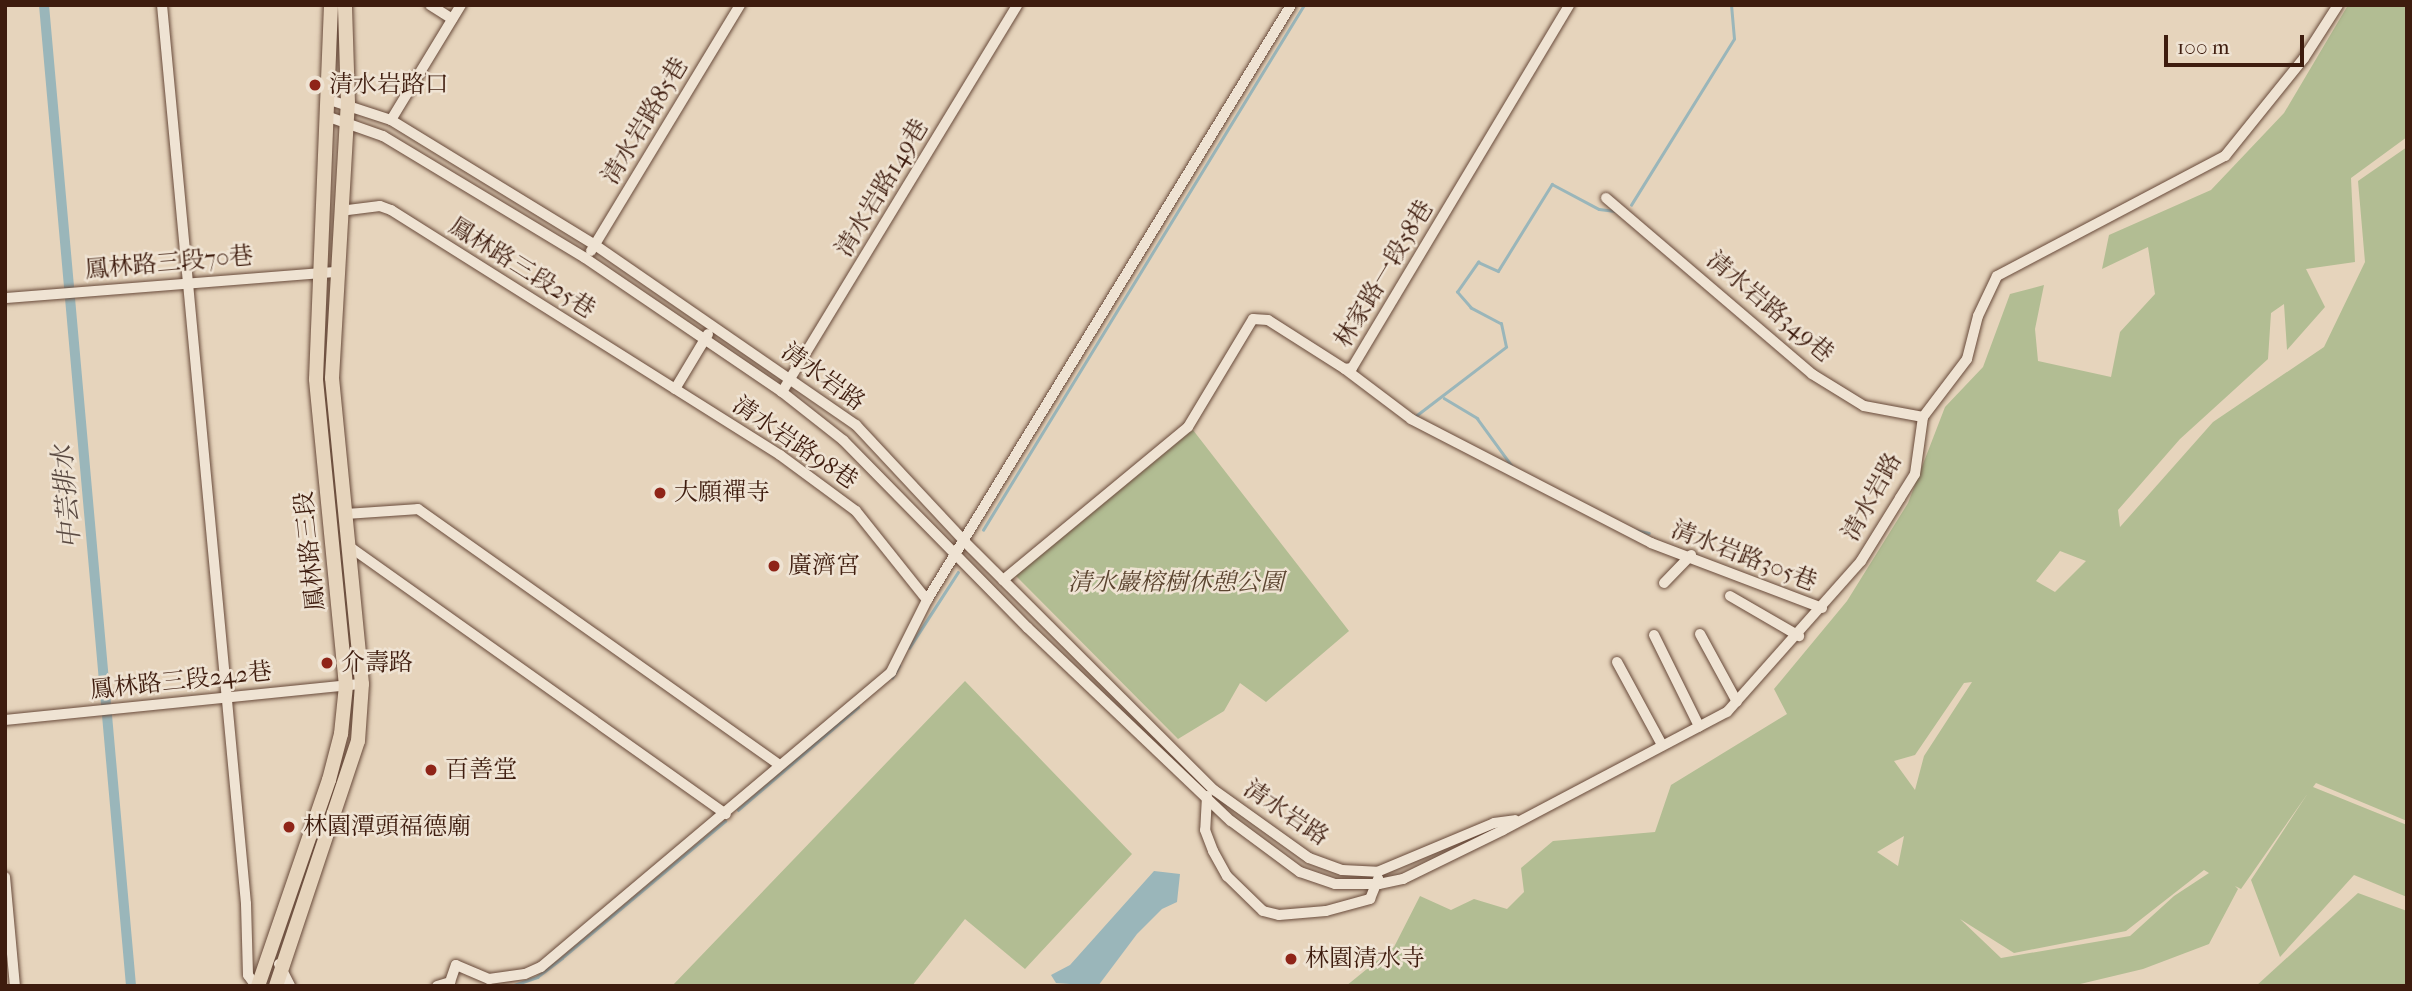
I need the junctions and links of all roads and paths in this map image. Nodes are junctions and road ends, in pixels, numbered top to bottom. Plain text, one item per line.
1 (162, 5) edge
2 (331, 5) edge
3 (345, 5) edge
4 (430, 5) edge
5 (461, 5) edge
6 (740, 5) edge
7 (1017, 5) edge
8 (1292, 5) edge
9 (1569, 5) edge
10 (2338, 5) edge
11 (453, 19) junction
12 (330, 100) junction
13 (348, 103) junction
14 (329, 117) junction
15 (391, 120) junction
16 (346, 121) junction
17 (1606, 198) dead end
18 (340, 211) junction
19 (595, 245) junction
20 (585, 258) junction
21 (319, 272) junction
22 (336, 272) junction
23 (189, 281) junction
24 (5, 298) edge
25 (713, 326) junction
26 (705, 340) junction
27 (1345, 369) junction
28 (790, 379) junction
29 (675, 389) junction
30 (782, 392) junction
31 (1923, 417) junction
32 (347, 514) junction
33 (964, 541) junction
34 (350, 547) junction
35 (955, 555) junction
36 (1691, 555) junction
37 (1003, 580) junction
38 (1664, 583) dead end
39 (1730, 596) dead end
40 (927, 600) junction
41 (1822, 608) junction
42 (1700, 634) dead end
43 (1654, 635) dead end
44 (1798, 636) junction
45 (1618, 662) dead end
46 (362, 684) junction
47 (345, 686) junction
48 (223, 699) junction
49 (1737, 702) junction
50 (5, 720) edge
51 (1699, 726) junction
52 (1662, 745) junction
53 (780, 765) junction
54 (1214, 789) junction
55 (1205, 798) junction
56 (726, 814) junction
57 (1520, 819) junction
58 (1377, 872) junction
59 (5, 877) edge
60 (1379, 884) junction
61 (268, 960) junction
62 (283, 965) junction
63 (15, 986) edge
64 (257, 986) edge
65 (276, 986) edge
66 (290, 986) edge
67 (437, 986) edge

1 - 23 street
2 - 12 main road, 鳳林路三段
3 - 13 main road, 鳳林路三段
4 - 11 street
5 - 11 street
6 - 19 street, 清水岩路85巷
7 - 28 street, 清水岩路149巷
8 - 33 street
9 - 27 street, 林家路一段58巷
10 - 31 street, 清水岩路
11 - 15 street
12 - 13 street, 清水岩路
12 - 14 main road, 鳳林路三段
13 - 15 street, 清水岩路
13 - 16 main road, 鳳林路三段
14 - 16 street, 清水岩路
14 - 21 main road, 鳳林路三段
15 - 19 street, 清水岩路
16 - 18 main road, 鳳林路三段
16 - 20 street, 清水岩路
17 - 31 street, 清水岩路349巷
18 - 22 main road, 鳳林路三段
18 - 29 street, 鳳林路三段25巷
19 - 20 street, 清水岩路85巷
19 - 25 street, 清水岩路
20 - 26 street, 清水岩路
21 - 22 street, 鳳林路三段70巷
21 - 23 street, 鳳林路三段70巷
21 - 47 main road, 鳳林路三段
22 - 32 main road, 鳳林路三段
23 - 24 street, 鳳林路三段70巷
23 - 48 street
25 - 26 street
25 - 28 street, 清水岩路
26 - 29 street
26 - 30 street, 清水岩路
27 - 36 street, 清水岩路305巷
27 - 37 street, 林家路一段58巷
28 - 30 street, 清水岩路149巷
28 - 33 street, 清水岩路
29 - 40 street, 清水岩路98巷
30 - 35 street, 清水岩路
31 - 41 street, 清水岩路
32 - 34 main road, 鳳林路三段
32 - 53 street
33 - 35 street
33 - 37 street, 清水岩路
34 - 46 main road, 鳳林路三段
34 - 56 street
35 - 40 street
35 - 55 street, 清水岩路
36 - 38 street
36 - 41 street, 清水岩路305巷
37 - 54 street, 清水岩路
39 - 44 street
40 - 53 street
41 - 44 street, 清水岩路
42 - 49 street
43 - 51 street
44 - 49 street, 清水岩路
45 - 52 street
46 - 47 street, 鳳林路三段242巷
46 - 62 main road, 鳳林路三段
47 - 48 street, 鳳林路三段242巷
47 - 61 main road, 鳳林路三段
48 - 50 street, 鳳林路三段242巷
48 - 64 street
49 - 51 street, 清水岩路
51 - 52 street, 清水岩路
52 - 57 street, 清水岩路
53 - 56 street
54 - 55 street, 清水岩路
54 - 58 street, 清水岩路
55 - 60 street, 清水岩路
55 - 60 street, 清水岩路
56 - 67 street
57 - 58 street, 清水岩路
57 - 60 street, 清水岩路
58 - 60 street
59 - 63 street
61 - 62 street
61 - 64 main road, 鳳林路三段
62 - 65 main road, 鳳林路三段
62 - 66 street

